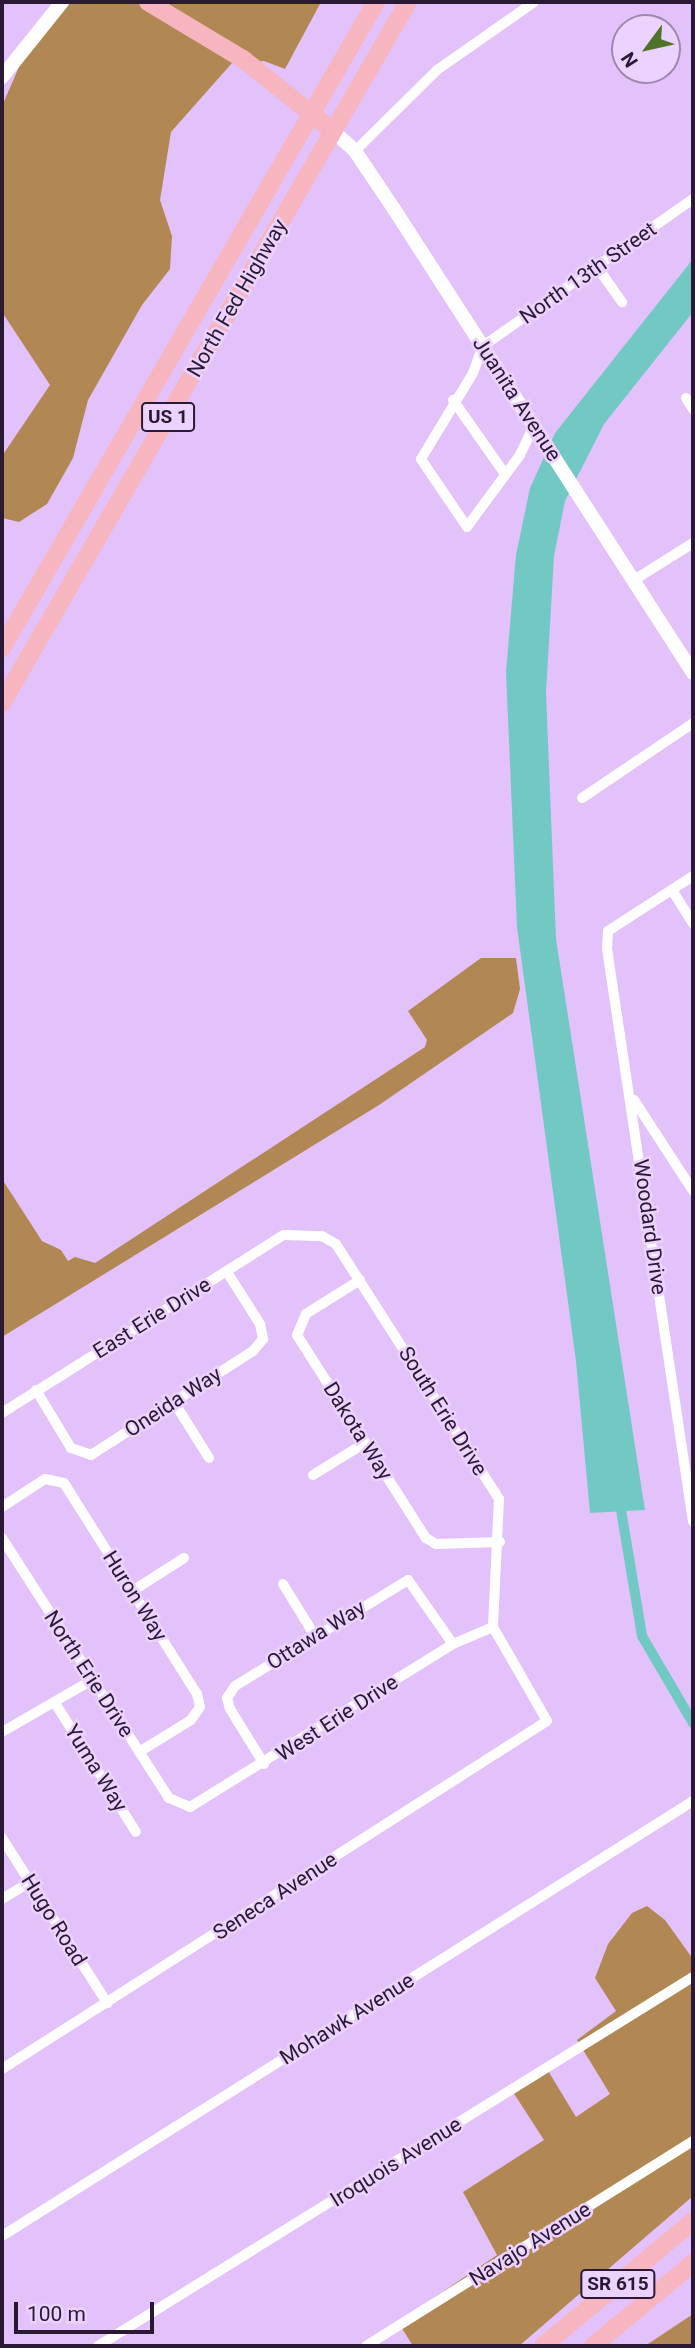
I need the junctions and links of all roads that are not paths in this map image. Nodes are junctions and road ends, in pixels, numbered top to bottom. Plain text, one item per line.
1 (62, 2) edge
2 (148, 2) edge
3 (376, 2) edge
4 (408, 2) edge
5 (534, 2) edge
6 (2, 77) edge
7 (311, 114) junction
8 (332, 131) junction
9 (355, 151) junction
10 (693, 199) edge
11 (598, 268) junction
12 (622, 302) dead end
13 (483, 346) junction
14 (686, 398) dead end
15 (453, 400) junction
16 (693, 409) edge
17 (534, 426) junction
18 (505, 474) junction
19 (693, 543) edge
20 (634, 580) junction
21 (38, 586) junction
22 (41, 637) junction
23 (2, 648) edge
24 (693, 673) edge
25 (2, 703) edge
26 (693, 723) edge
27 (582, 798) dead end
28 (693, 876) edge
29 (672, 890) junction
30 (693, 924) edge
31 (631, 1095) junction
32 (693, 1191) edge
33 (305, 1231) joint
34 (227, 1272) junction
35 (360, 1280) junction
36 (36, 1390) junction
37 (174, 1402) junction
38 (2, 1413) edge
39 (682, 1440) junction
40 (365, 1443) junction
41 (693, 1453) edge
42 (209, 1458) dead end
43 (313, 1475) dead end
44 (2, 1507) edge
45 (693, 1522) edge
46 (2, 1538) edge
47 (499, 1542) junction
48 (184, 1558) dead end
49 (283, 1584) dead end
50 (131, 1591) junction
51 (493, 1627) junction
52 (315, 1636) junction
53 (453, 1644) junction
54 (92, 1680) junction
55 (55, 1703) junction
56 (2, 1732) edge
57 (139, 1752) junction
58 (264, 1764) junction
59 (693, 1801) edge
60 (180, 1804) joint
61 (136, 1832) dead end
62 (2, 1838) edge
63 (30, 1882) junction
64 (2, 1899) edge
65 (693, 1977) edge
66 (107, 2003) junction
67 (2, 2069) edge
68 (693, 2141) edge
69 (693, 2221) edge
70 (2, 2236) edge
71 (693, 2263) edge
72 (98, 2346) edge
73 (366, 2346) edge
74 (543, 2346) edge
75 (593, 2346) edge

1 - 6 street
2 - 7 main road
3 - 7 main road, North Fed Highway / US 1
4 - 8 main road, North Fed Highway / US 1
5 - 9 street
7 - 8 main road
7 - 21 main road, North Fed Highway / US 1
8 - 9 street, Juanita Avenue
8 - 22 main road, North Fed Highway / US 1
9 - 13 street, Juanita Avenue
10 - 11 street, North 13th Street
11 - 12 street
11 - 13 street, North 13th Street
13 - 15 street
13 - 17 street, Juanita Avenue
14 - 16 street
15 - 18 street
15 - 18 street
17 - 18 street
17 - 20 street, Juanita Avenue
19 - 20 street
20 - 24 street, Juanita Avenue
21 - 22 main road
21 - 23 main road, North Fed Highway / US 1
22 - 25 main road, North Fed Highway / US 1
26 - 27 street
28 - 29 street
29 - 30 street
29 - 31 street, Woodard Drive
31 - 32 street
31 - 39 street, Woodard Drive
33 - 34 street, East Erie Drive
33 - 35 street, South Erie Drive
34 - 36 street, East Erie Drive
34 - 37 street, Oneida Way
35 - 40 street, Dakota Way
35 - 47 street, South Erie Drive
36 - 37 street, Oneida Way
36 - 38 street, East Erie Drive
37 - 42 street
39 - 41 street
39 - 45 street, Woodard Drive
40 - 43 street
40 - 47 street, Dakota Way
44 - 50 street, Huron Way
46 - 54 street, North Erie Drive
47 - 51 street, South Erie Drive
48 - 50 street
49 - 52 street
50 - 57 street, Huron Way
51 - 53 street, West Erie Drive
51 - 66 street, Seneca Avenue
52 - 53 street, Ottawa Way
52 - 58 street, Ottawa Way
53 - 58 street, West Erie Drive
54 - 55 street
54 - 57 street, North Erie Drive
55 - 56 street
55 - 61 street, Yuma Way
57 - 60 street, North Erie Drive
58 - 60 street, West Erie Drive
59 - 70 street, Mohawk Avenue
62 - 63 street, Hugo Road
63 - 64 street
63 - 66 street, Hugo Road
65 - 72 street, Iroquois Avenue
66 - 67 street, Seneca Avenue
68 - 73 street, Navajo Avenue
69 - 74 main road, SR 615
71 - 75 main road, SR 615

